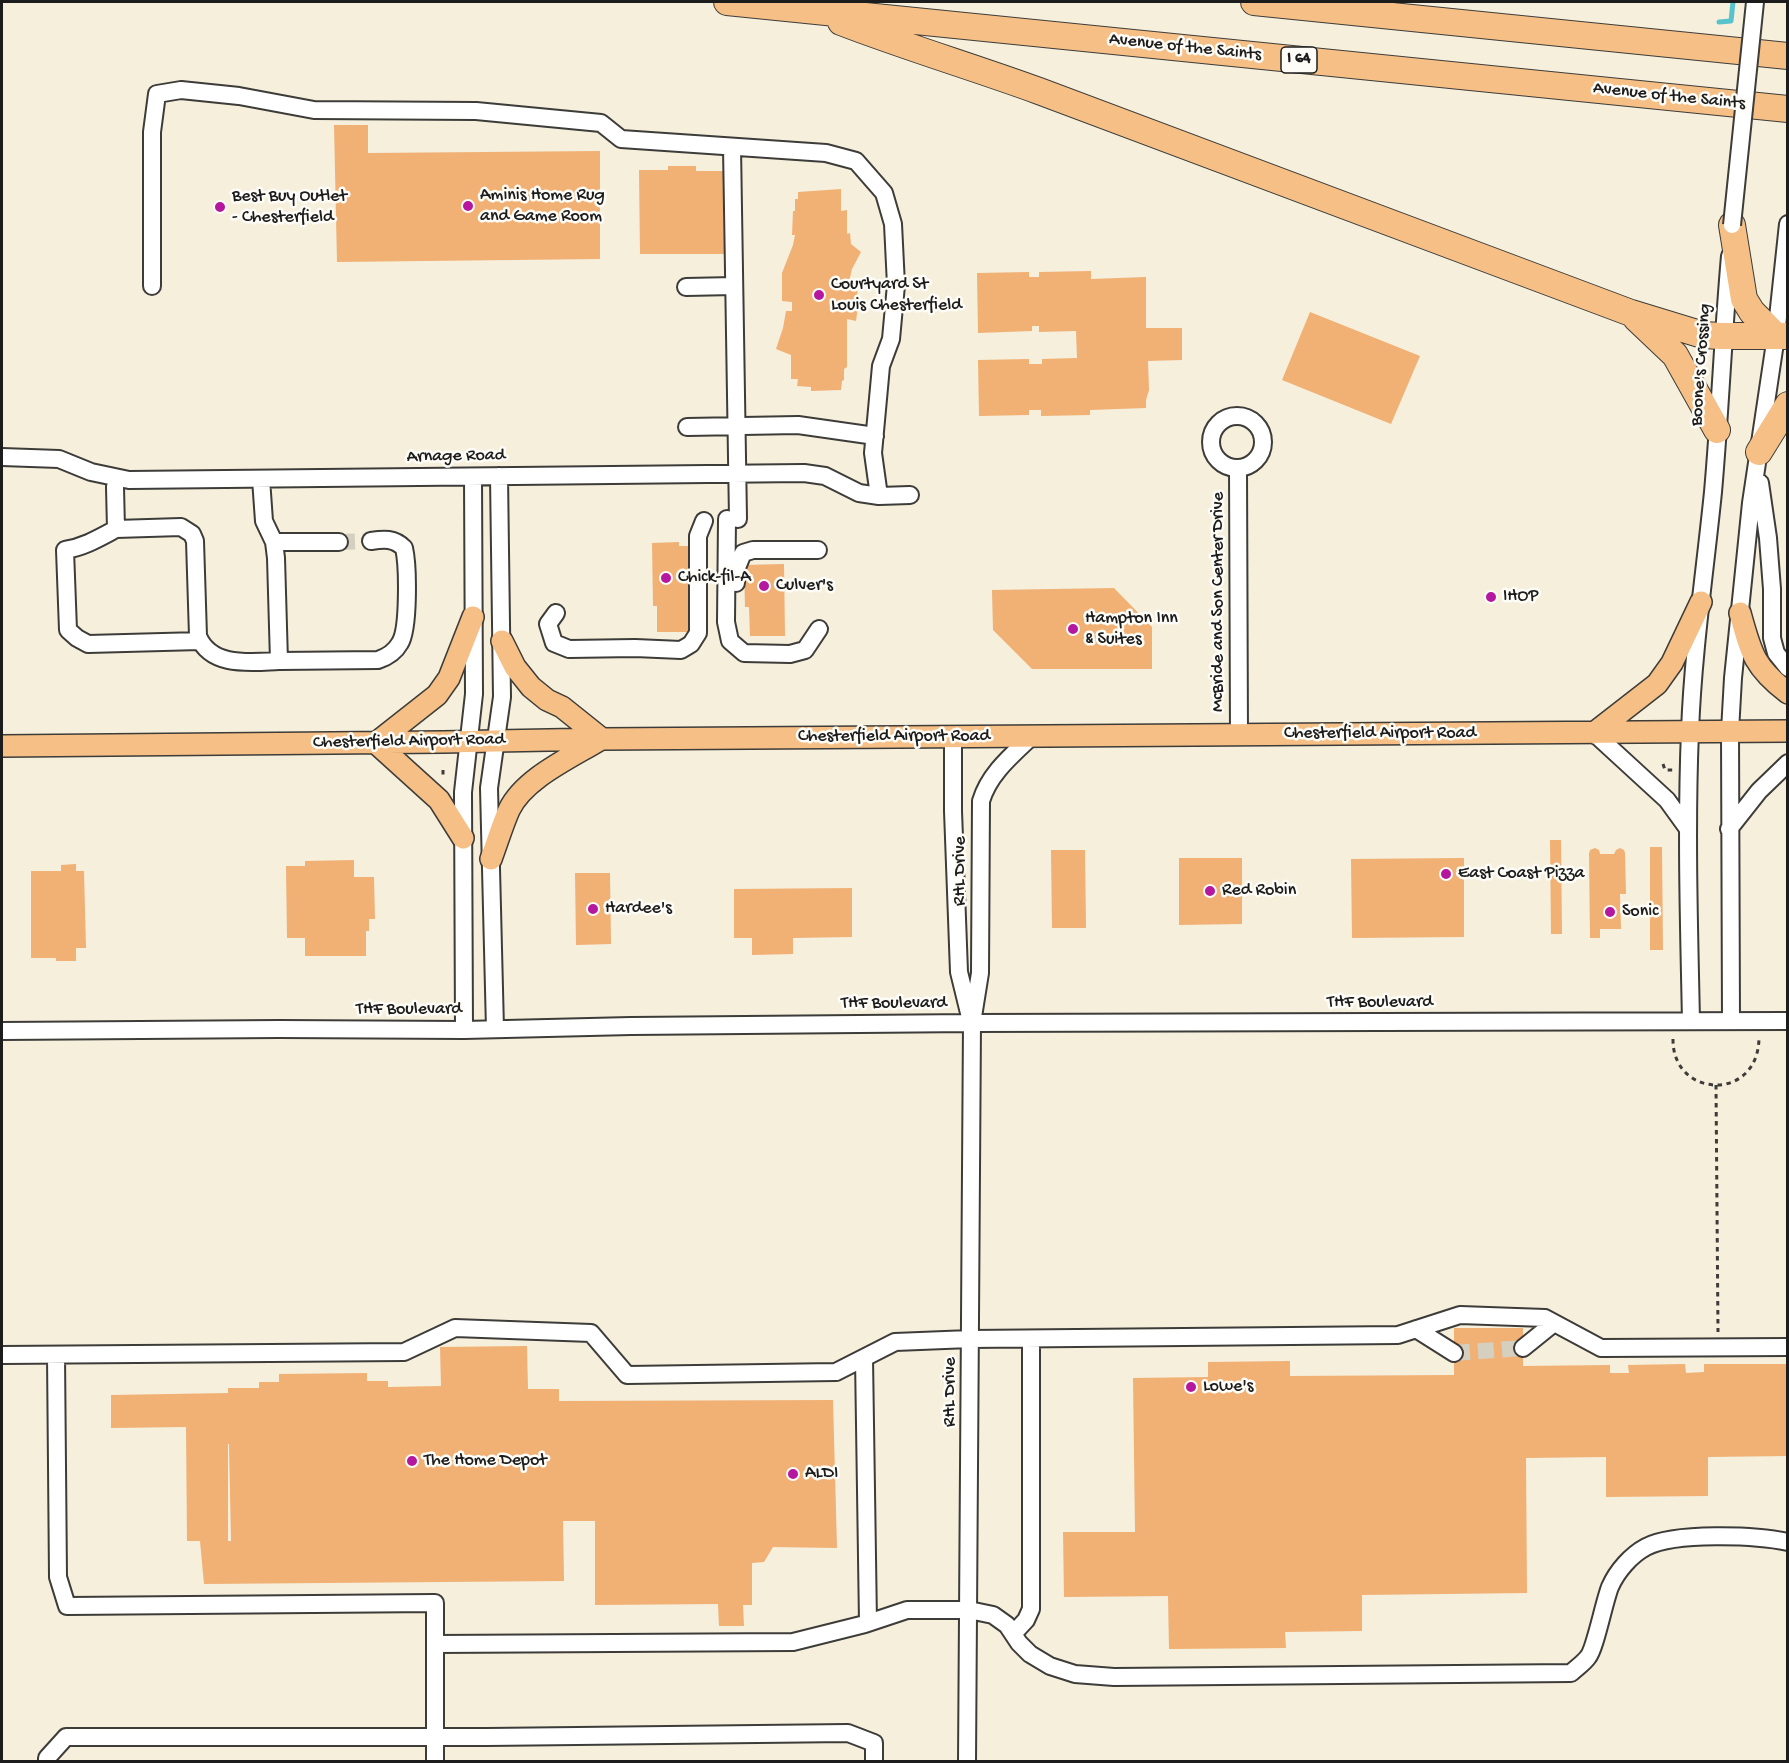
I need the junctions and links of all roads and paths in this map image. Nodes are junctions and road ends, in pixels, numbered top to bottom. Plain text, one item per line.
1 (727, 2) edge
2 (1254, 2) edge
3 (1755, 2) edge
4 (810, 10) junction
5 (1788, 56) edge
6 (1788, 109) edge
7 (732, 147) junction
8 (1788, 224) edge
9 (1732, 225) junction
10 (1787, 230) edge
11 (152, 286) dead end
12 (734, 286) junction
13 (686, 287) dead end
14 (1631, 314) junction
15 (1722, 336) junction
16 (1782, 336) edge
17 (1788, 405) edge
18 (736, 425) junction
19 (687, 427) dead end
20 (1717, 430) junction
21 (874, 436) junction
22 (2, 456) edge
23 (1758, 458) junction
24 (1238, 468) dead end
25 (737, 474) junction
26 (499, 476) junction
27 (473, 477) junction
28 (117, 478) junction
29 (261, 479) junction
30 (910, 495) dead end
31 (879, 496) junction
32 (704, 521) dead end
33 (116, 529) junction
34 (371, 541) tunnel mouth
35 (274, 542) junction
36 (339, 542) tunnel mouth
37 (818, 550) dead end
38 (1701, 602) junction
39 (556, 613) dead end
40 (1740, 613) junction
41 (474, 617) junction
42 (819, 629) dead end
43 (200, 641) junction
44 (502, 641) junction
45 (744, 653) junction
46 (279, 661) junction
47 (1788, 668) edge
48 (1788, 693) edge
49 (1788, 730) edge
50 (1730, 731) junction
51 (1690, 732) junction
52 (1594, 733) junction
53 (1239, 735) junction
54 (953, 737) junction
55 (1031, 737) junction
56 (602, 739) junction
57 (497, 741) junction
58 (468, 742) junction
59 (376, 743) junction
60 (2, 746) edge
61 (1663, 764) dead end
62 (1788, 764) edge
63 (443, 770) dead end
64 (1673, 770) dead end
65 (443, 777) dead end
66 (1688, 829) junction
67 (1729, 829) junction
68 (463, 838) junction
69 (491, 859) junction
70 (1731, 1021) junction
71 (1758, 1021) junction
72 (1788, 1021) edge
73 (1673, 1022) junction
74 (1691, 1022) junction
75 (972, 1023) junction
76 (495, 1029) junction
77 (464, 1030) junction
78 (2, 1031) edge
79 (1716, 1085) junction
80 (1554, 1323) junction
81 (1416, 1329) junction
82 (970, 1339) junction
83 (1031, 1339) junction
84 (1729, 1347) junction
85 (1788, 1347) edge
86 (1523, 1348) tunnel mouth
87 (1454, 1353) tunnel mouth
88 (56, 1354) junction
89 (2, 1355) edge
90 (864, 1358) junction
91 (1788, 1542) edge
92 (969, 1610) junction
93 (868, 1623) junction
94 (1013, 1634) junction
95 (435, 1644) junction
96 (435, 1737) junction
97 (47, 1760) edge
98 (435, 1761) edge
99 (874, 1761) edge
100 (967, 1761) edge

1 - 4 highway, Avenue of the Saints / I 64
2 - 5 highway
3 - 9 street, Boone's Crossing, bridge
4 - 6 highway, Avenue of the Saints / I 64
4 - 14 highway
7 - 11 street
7 - 12 street
7 - 21 street
8 - 10 street
9 - 15 street, Boone's Crossing
9 - 16 highway
10 - 16 street
12 - 13 street
12 - 18 street
14 - 15 highway
14 - 20 highway
15 - 16 highway
15 - 20 street, Boone's Crossing
16 - 23 street
17 - 23 highway
18 - 19 street
18 - 21 street
18 - 25 street
20 - 38 street, Boone's Crossing
21 - 31 street
22 - 28 street, Arnage Road
23 - 40 street
23 - 47 street
24 - 53 street, McBride and Son Center Drive
25 - 26 street, Arnage Road
25 - 31 street, Arnage Road
25 - 45 street
26 - 27 street, Arnage Road
26 - 44 street
27 - 29 street, Arnage Road
27 - 41 street
28 - 29 street, Arnage Road
28 - 33 street
29 - 35 street
30 - 31 street, Arnage Road
32 - 39 street
33 - 43 street
33 - 43 street
34 - 46 street
35 - 36 street
35 - 46 street
37 - 45 street
38 - 51 street, Boone's Crossing
38 - 52 main road
40 - 48 main road
40 - 50 street
41 - 58 street
41 - 59 main road
42 - 45 street
43 - 46 street
44 - 56 main road
44 - 57 street
49 - 50 main road, Chesterfield Airport Road
50 - 51 main road, Chesterfield Airport Road
50 - 67 street
51 - 52 main road, Chesterfield Airport Road
51 - 66 street, Boone's Crossing
52 - 53 main road, Chesterfield Airport Road
52 - 66 street
53 - 55 main road, Chesterfield Airport Road
54 - 55 main road, Chesterfield Airport Road
54 - 56 main road, Chesterfield Airport Road
54 - 75 street, RHL Drive
55 - 75 street, RHL Drive
56 - 57 main road, Chesterfield Airport Road
56 - 69 main road
57 - 58 main road, Chesterfield Airport Road
57 - 69 street
58 - 59 main road, Chesterfield Airport Road
58 - 68 street
59 - 60 main road, Chesterfield Airport Road
59 - 68 main road
61 - 64 path
62 - 67 street
63 - 65 path
66 - 74 street, Boone's Crossing
67 - 70 street
68 - 77 street
69 - 76 street
70 - 71 street, THF Boulevard
70 - 74 street, THF Boulevard
71 - 72 street, THF Boulevard
71 - 79 path
73 - 74 street, THF Boulevard
73 - 75 street, THF Boulevard
73 - 79 path
75 - 76 street, THF Boulevard
75 - 82 street, RHL Drive
76 - 77 street, THF Boulevard
77 - 78 street, THF Boulevard
79 - 84 path
80 - 81 street
80 - 84 street
80 - 86 street
81 - 83 street
81 - 87 street
82 - 83 street
82 - 90 street
82 - 92 street, RHL Drive
83 - 94 street
84 - 85 street
88 - 89 street
88 - 90 street
88 - 95 street
90 - 93 street
91 - 94 street
92 - 93 street
92 - 94 street
92 - 100 street, RHL Drive
93 - 95 street
95 - 96 street
96 - 97 street
96 - 98 street
96 - 99 street

